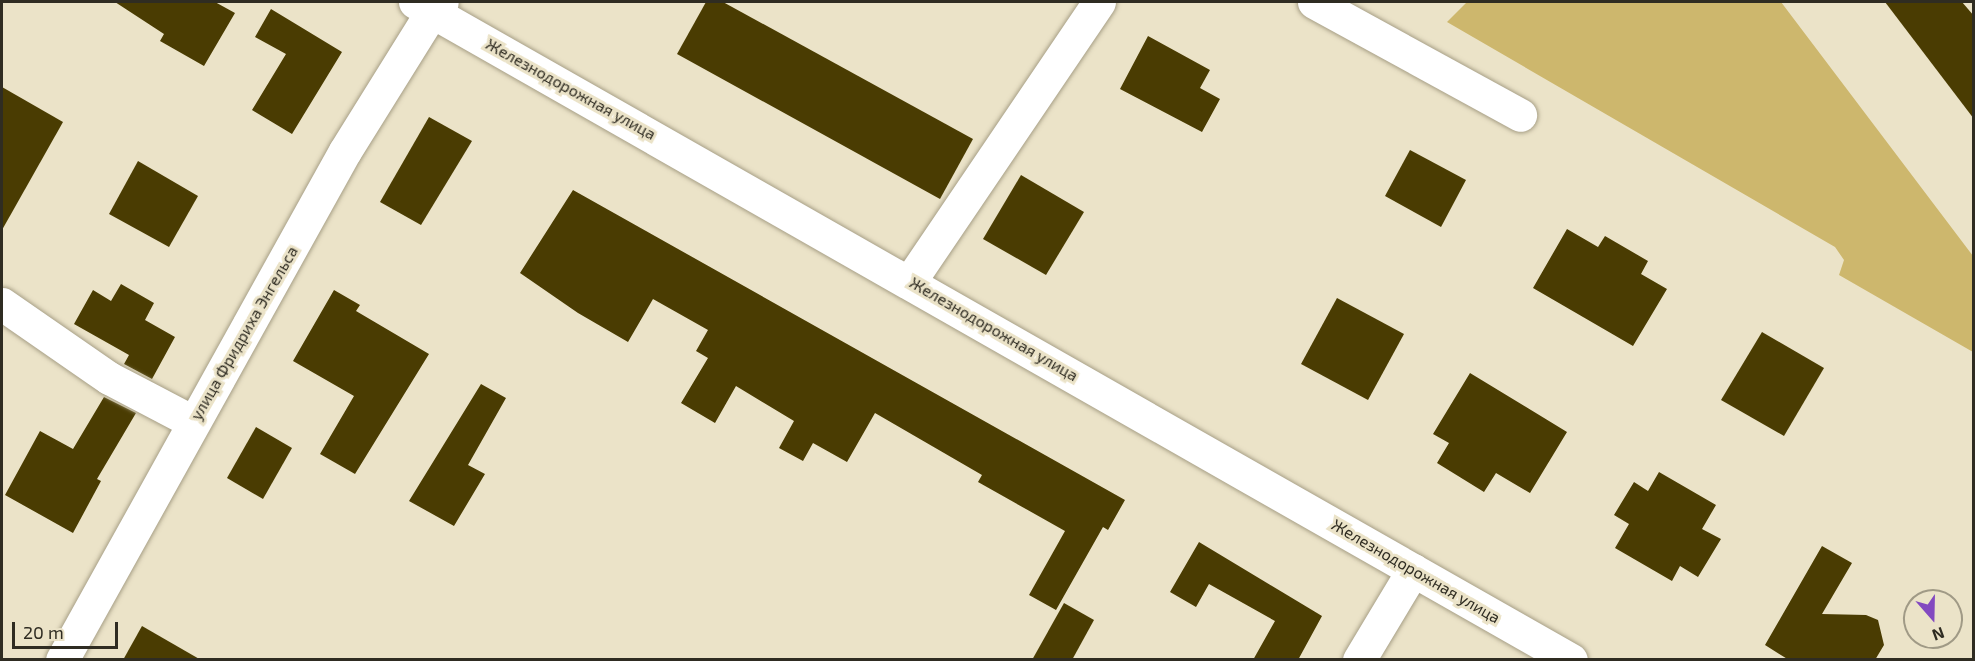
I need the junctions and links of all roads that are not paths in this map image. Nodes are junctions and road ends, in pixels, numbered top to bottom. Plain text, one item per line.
1 (1099, 2) edge
2 (1314, 2) edge
3 (430, 5) edge
4 (1520, 115) dead end
5 (910, 281) junction
6 (2, 304) edge
7 (193, 422) junction
8 (1413, 570) junction
9 (62, 660) edge
10 (1359, 660) edge
11 (1571, 660) edge

1 - 5 street
2 - 4 street
3 - 5 street, Железнодорожная улица
3 - 7 street, улица Фридриха Энгельса
5 - 8 street, Железнодорожная улица
6 - 7 street
7 - 9 street, улица Фридриха Энгельса
8 - 10 street
8 - 11 street, Железнодорожная улица

